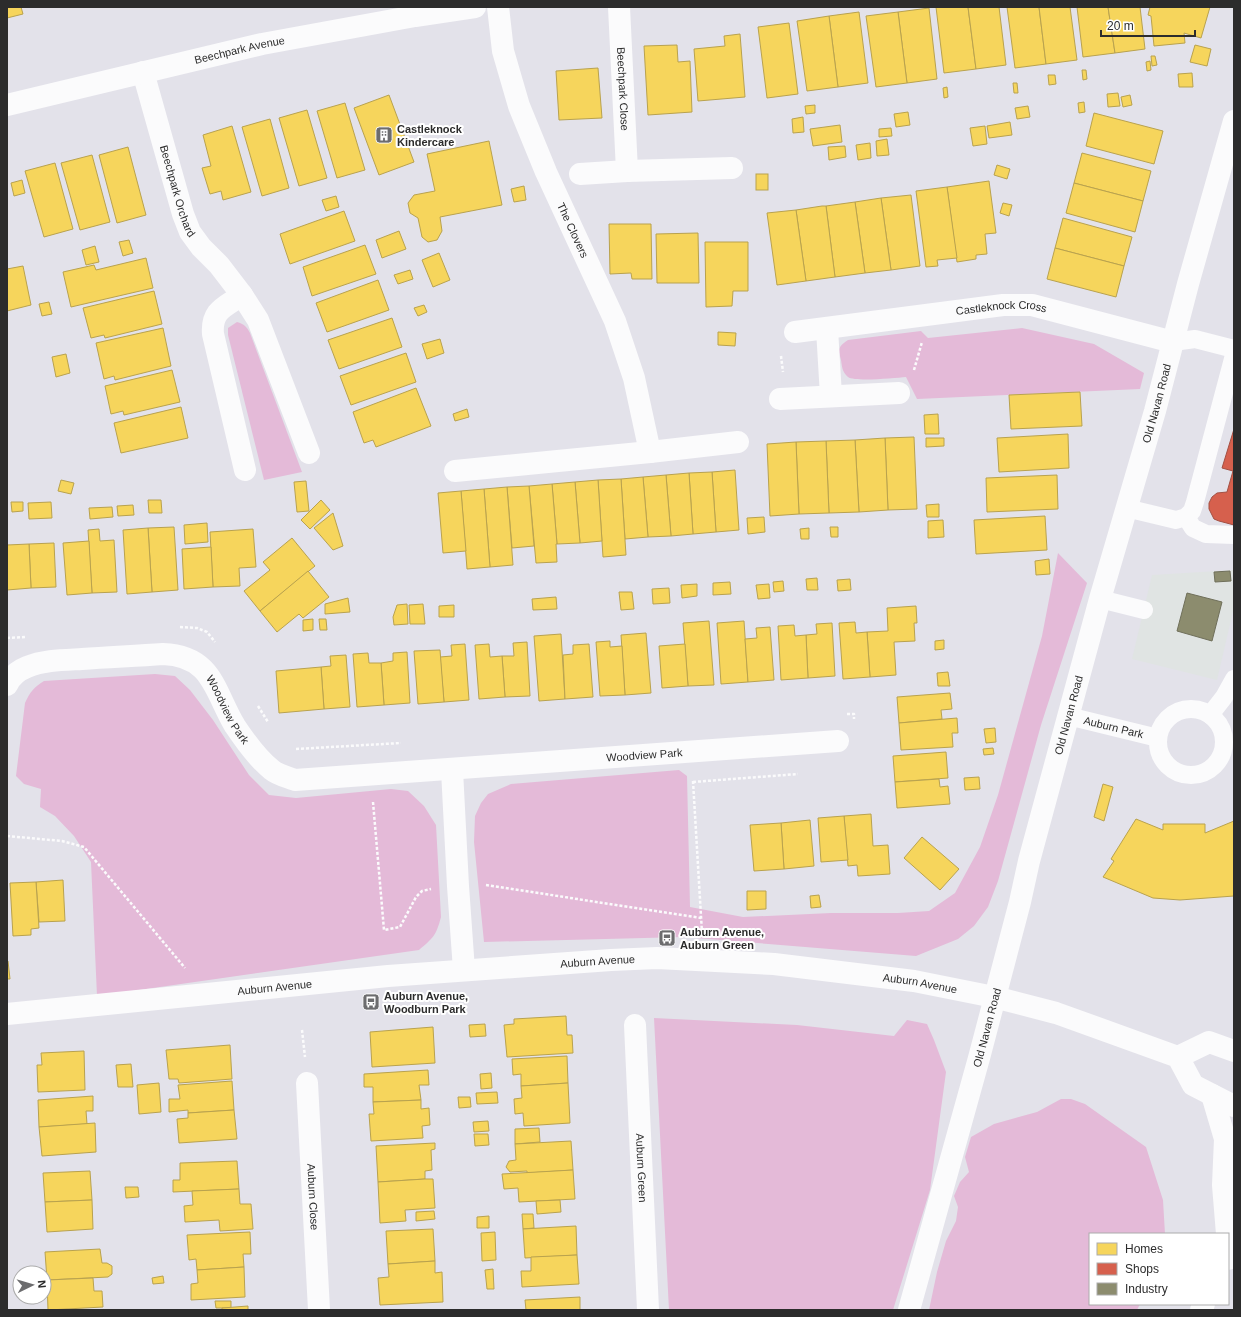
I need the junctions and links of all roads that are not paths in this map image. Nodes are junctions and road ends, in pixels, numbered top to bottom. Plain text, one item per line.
1 (475, 7) edge
2 (498, 7) edge
3 (619, 7) edge
4 (144, 72) junction
5 (7, 105) edge
6 (1234, 121) edge
7 (732, 168) dead end
8 (627, 171) junction
9 (580, 174) dead end
10 (242, 295) junction
11 (827, 329) junction
12 (795, 332) dead end
13 (1173, 342) junction
14 (1234, 349) edge
15 (1234, 355) edge
16 (899, 393) dead end
17 (831, 396) junction
18 (780, 399) dead end
19 (738, 442) dead end
20 (650, 452) junction
21 (309, 453) dead end
22 (244, 470) dead end
23 (455, 471) dead end
24 (1126, 508) junction
25 (1186, 517) junction
26 (1234, 535) edge
27 (1100, 599) junction
28 (1144, 610) dead end
29 (1234, 678) edge
30 (7, 685) edge
31 (1210, 715) junction
32 (1068, 716) junction
33 (1158, 738) junction
34 (838, 741) dead end
35 (452, 770) junction
36 (464, 970) junction
37 (994, 997) junction
38 (7, 1014) edge
39 (635, 1025) dead end
40 (1234, 1051) edge
41 (1178, 1057) junction
42 (307, 1083) dead end
43 (1212, 1095) junction
44 (1234, 1106) edge
45 (1227, 1233) edge
46 (319, 1310) edge
47 (648, 1310) edge
48 (909, 1310) edge

1 - 4 street, Beechpark Avenue
2 - 20 street, The Clovers
3 - 8 street, Beechpark Close
4 - 5 street, Beechpark Avenue
4 - 10 street, Beechpark Orchard
6 - 13 street, Old Navan Road
7 - 8 street
8 - 9 street
10 - 21 street, Beechpark Orchard
10 - 22 street
11 - 12 street, Castleknock Cross
11 - 13 street, Castleknock Cross
11 - 17 street
13 - 14 lane
13 - 24 street, Old Navan Road
15 - 25 lane
16 - 17 street
17 - 18 street
19 - 20 street
20 - 23 street
24 - 25 lane
24 - 27 street, Old Navan Road
25 - 26 lane
27 - 28 lane
27 - 32 street, Old Navan Road
29 - 31 lane
30 - 35 street, Woodview Park
31 - 33 lane, Auburn Park
31 - 33 lane, Auburn Park
32 - 33 lane, Auburn Park
32 - 37 street, Old Navan Road
34 - 35 street, Woodview Park
35 - 36 street
36 - 37 street, Auburn Avenue
36 - 38 street, Auburn Avenue
37 - 41 street, Auburn Avenue
37 - 48 street, Old Navan Road
39 - 47 street, Auburn Green
40 - 41 street
41 - 43 street
42 - 46 street, Auburn Close
43 - 44 street
43 - 45 street

